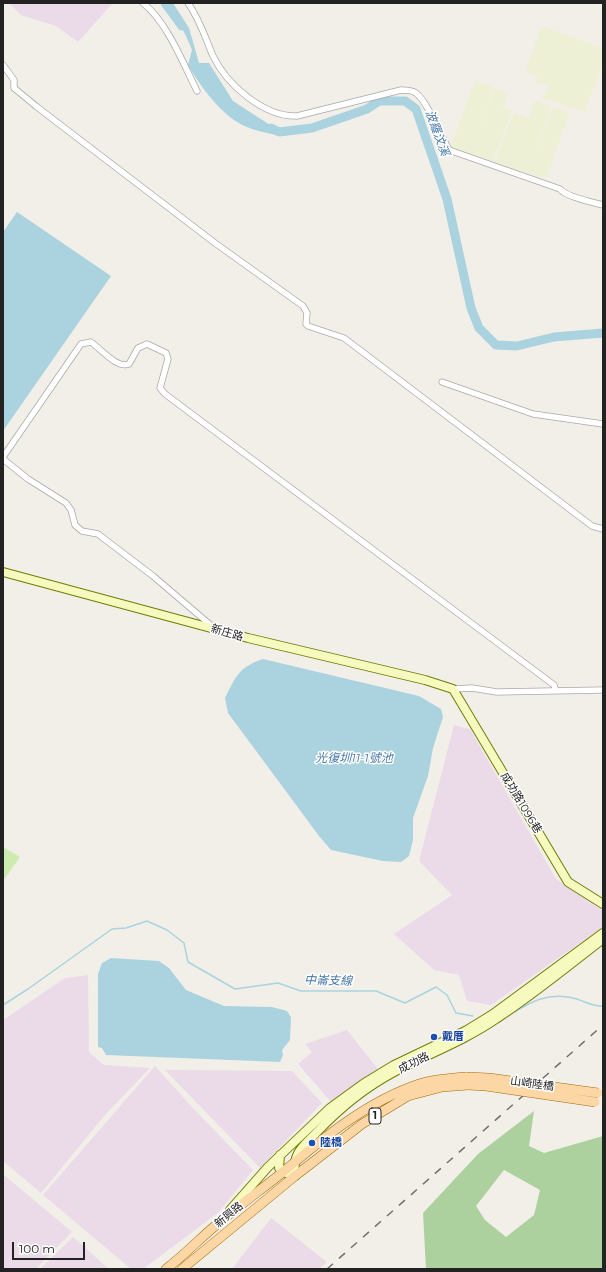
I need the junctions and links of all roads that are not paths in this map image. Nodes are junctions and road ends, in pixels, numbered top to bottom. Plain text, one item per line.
1 (143, 3) edge
2 (188, 3) edge
3 (3, 65) edge
4 (197, 91) dead end
5 (603, 205) edge
6 (442, 382) dead end
7 (603, 424) edge
8 (3, 458) edge
9 (603, 529) edge
10 (3, 572) edge
11 (216, 629) junction
12 (453, 688) junction
13 (603, 690) edge
14 (556, 692) junction
15 (603, 904) edge
16 (603, 932) edge
17 (603, 939) edge
18 (467, 1081) junction
19 (600, 1098) edge
20 (280, 1155) junction
21 (293, 1162) junction
22 (283, 1172) junction
23 (295, 1176) junction
24 (220, 1222) junction
25 (166, 1269) edge
26 (182, 1269) edge

1 - 4 street
2 - 5 street
3 - 9 street
6 - 7 street
8 - 11 street
8 - 14 street
10 - 11 street, 新庄路
11 - 12 street, 新庄路
12 - 14 street
12 - 15 street, 成功路1096巷
13 - 14 street
16 - 20 street, 成功路
17 - 21 street, 成功路
18 - 19 main road, 山崎陸橋 / 1, bridge
18 - 21 main road, 1
18 - 23 main road, 1
20 - 22 street
20 - 24 street, 成功路
21 - 22 main road, 新興路 / 1
21 - 23 street
22 - 23 street
22 - 24 main road, 新興路 / 1
23 - 26 main road, 新興路 / 1
24 - 25 main road, 新興路 / 1

